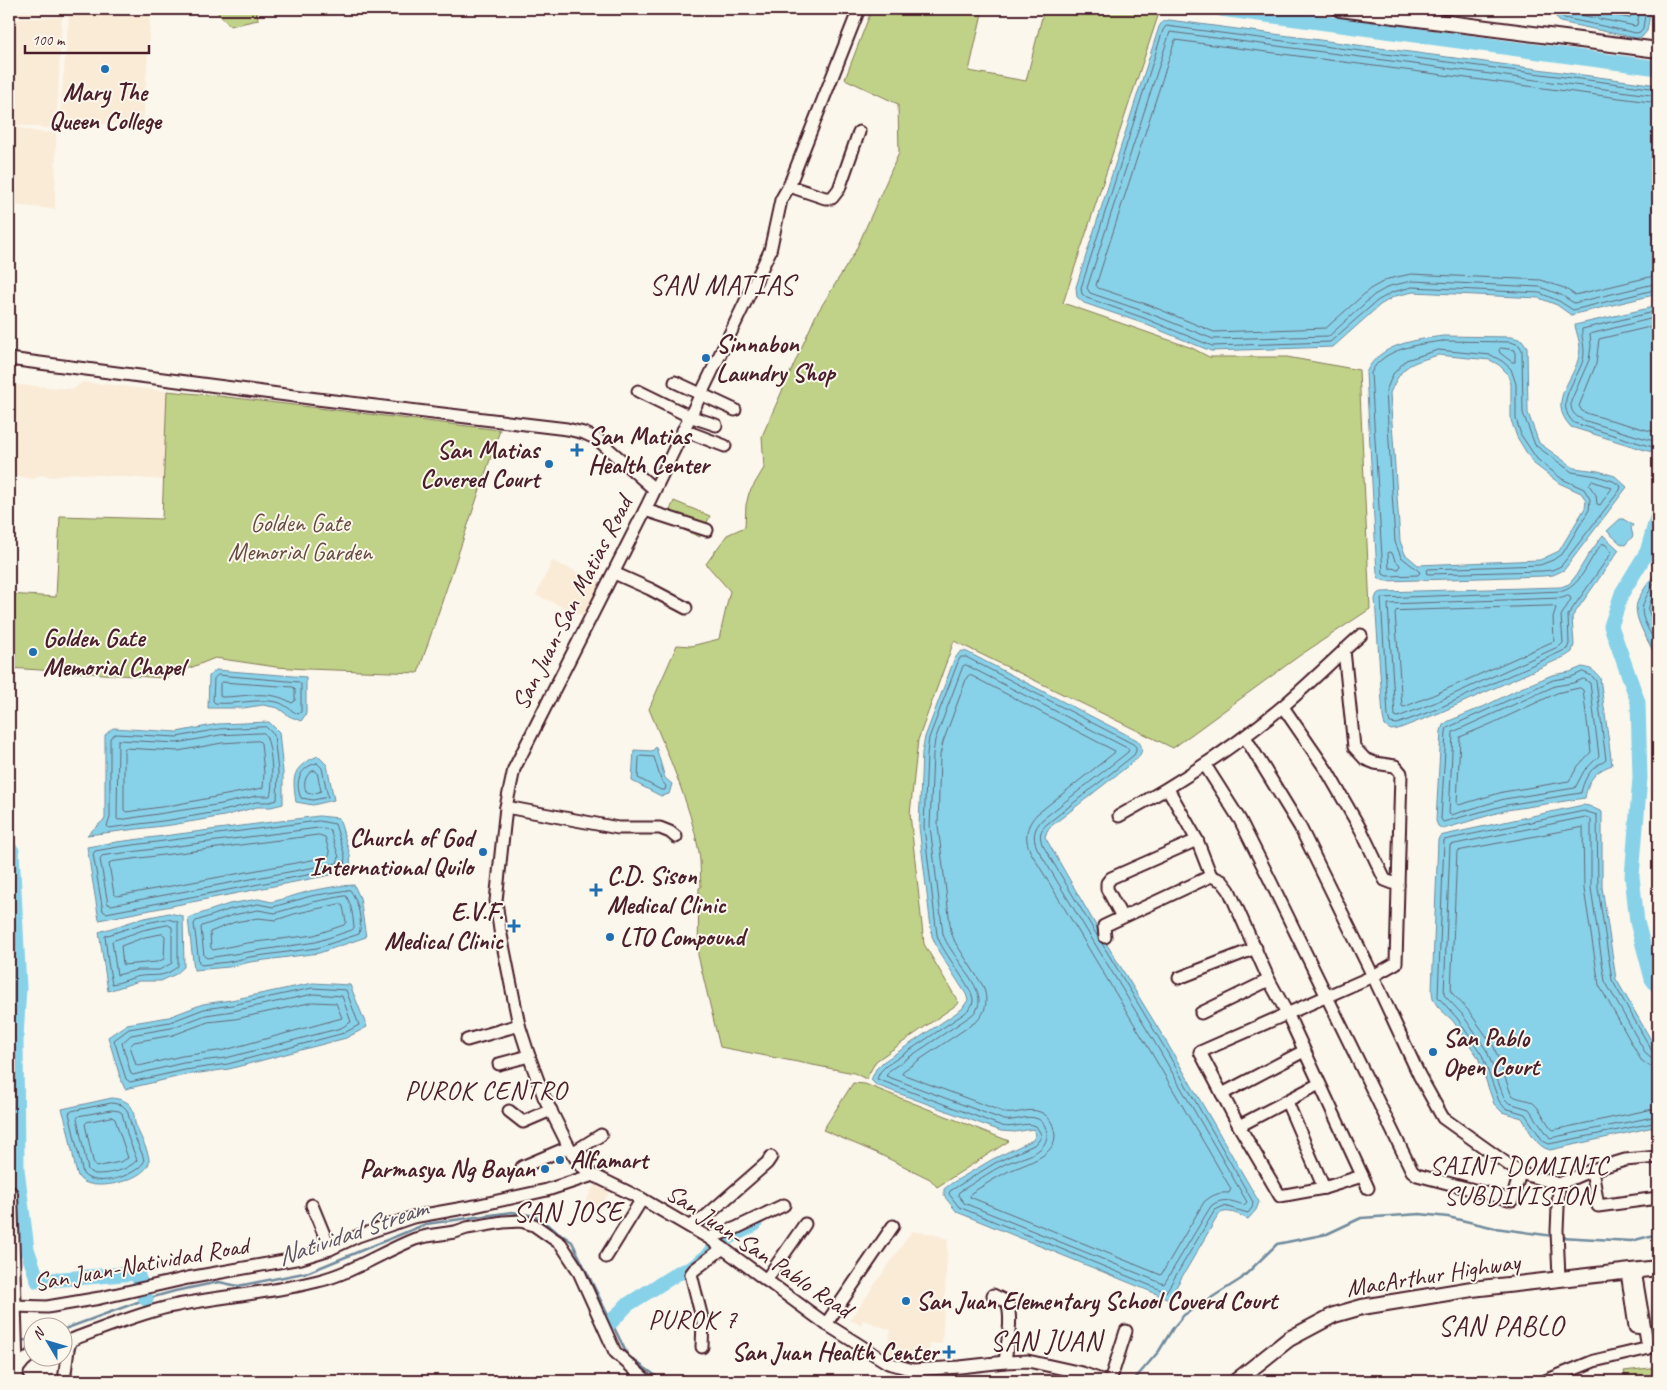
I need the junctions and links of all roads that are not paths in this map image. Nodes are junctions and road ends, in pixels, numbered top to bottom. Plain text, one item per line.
1 (859, 9) edge
2 (1340, 9) edge
3 (1658, 50) edge
4 (859, 132) dead end
5 (789, 186) junction
6 (9, 359) edge
7 (675, 382) dead end
8 (638, 391) dead end
9 (700, 394) junction
10 (735, 410) dead end
11 (689, 416) junction
12 (716, 425) dead end
13 (683, 430) junction
14 (725, 446) dead end
15 (654, 489) junction
16 (645, 510) junction
17 (707, 530) dead end
18 (614, 573) junction
19 (686, 608) dead end
20 (1361, 635) dead end
21 (1344, 650) junction
22 (1283, 707) junction
23 (1245, 737) junction
24 (1205, 766) junction
25 (1168, 789) junction
26 (506, 807) junction
27 (1119, 816) dead end
28 (676, 837) dead end
29 (1197, 840) junction
30 (1211, 876) junction
31 (1398, 885) junction
32 (1122, 917) junction
33 (1105, 937) dead end
34 (1256, 948) junction
35 (1373, 976) junction
36 (1179, 978) dead end
37 (1269, 980) junction
38 (1327, 996) junction
39 (1202, 1013) dead end
40 (1287, 1013) junction
41 (519, 1026) junction
42 (466, 1040) dead end
43 (1304, 1051) junction
44 (529, 1056) junction
45 (499, 1064) dead end
46 (1319, 1084) junction
47 (1222, 1094) junction
48 (1287, 1102) junction
49 (551, 1110) junction
50 (509, 1111) dead end
51 (1239, 1126) junction
52 (601, 1135) dead end
53 (570, 1150) junction
54 (1658, 1156) edge
55 (771, 1157) dead end
56 (522, 1167) dead end
57 (1592, 1170) junction
58 (1520, 1173) junction
59 (593, 1175) junction
60 (1362, 1176) junction
61 (1560, 1184) junction
62 (1324, 1188) junction
63 (1368, 1188) dead end
64 (9, 1194) edge
65 (1658, 1198) edge
66 (642, 1199) junction
67 (312, 1205) dead end
68 (784, 1205) dead end
69 (805, 1224) dead end
70 (690, 1226) junction
71 (893, 1226) dead end
72 (716, 1243) junction
73 (330, 1249) junction
74 (606, 1257) dead end
75 (1658, 1268) edge
76 (1631, 1272) junction
77 (1559, 1278) junction
78 (766, 1280) junction
79 (993, 1295) dead end
80 (13, 1312) junction
81 (826, 1324) junction
82 (1126, 1331) dead end
83 (72, 1339) edge
84 (1653, 1347) edge
85 (702, 1348) dead end
86 (1004, 1362) junction
87 (66, 1368) edge
88 (913, 1370) junction
89 (15, 1372) edge
90 (64, 1381) edge
91 (648, 1381) edge
92 (909, 1381) edge
93 (1104, 1381) edge
94 (1110, 1381) edge
95 (1236, 1381) edge
96 (1545, 1381) edge

1 - 5 street, San Juan-San Matias Road
2 - 3 main road
4 - 5 street
5 - 9 street, San Juan-San Matias Road
6 - 15 street
7 - 9 street
8 - 11 street
9 - 10 street
9 - 11 street, San Juan-San Matias Road
11 - 12 street
11 - 13 street, San Juan-San Matias Road
13 - 14 street
13 - 15 street, San Juan-San Matias Road
15 - 16 street, San Juan-San Matias Road
16 - 17 street
16 - 18 street, San Juan-San Matias Road
18 - 19 street
18 - 26 street, San Juan-San Matias Road
20 - 21 street
21 - 22 street
21 - 31 street
22 - 23 street
22 - 31 street
23 - 24 street
23 - 35 street
24 - 25 street
24 - 38 street
25 - 27 street
25 - 29 street
26 - 28 street
26 - 41 street, San Juan-San Matias Road
29 - 30 street
29 - 32 street
30 - 32 street
30 - 34 street
31 - 35 street
32 - 33 street
34 - 36 street
34 - 37 street
35 - 38 street
35 - 58 street
37 - 39 street
37 - 40 street
38 - 40 street
38 - 58 street
40 - 43 street
40 - 47 street
41 - 42 street
41 - 44 street, San Juan-San Matias Road
43 - 46 street
43 - 47 street
44 - 45 street
44 - 49 street, San Juan-San Matias Road
46 - 48 street
46 - 60 street
47 - 51 street
48 - 51 street
48 - 62 street
49 - 50 street
49 - 53 street, San Juan-San Matias Road
51 - 62 street
52 - 53 street
53 - 56 street
53 - 59 street, San Juan-San Matias Road
54 - 57 street
55 - 70 street
57 - 61 street
57 - 65 street
58 - 61 street
59 - 66 street, San Juan-San Pablo Road
59 - 73 street, San Juan-Natividad Road
60 - 62 street
60 - 63 street
61 - 77 street
64 - 80 highway
66 - 70 street, San Juan-San Pablo Road
66 - 74 street
67 - 73 street
68 - 72 street
69 - 78 street
70 - 72 street, San Juan-San Pablo Road
71 - 81 street
72 - 78 street, San Juan-San Pablo Road
72 - 85 street
73 - 80 street, San Juan-Natividad Road
75 - 76 main road, MacArthur Highway
76 - 77 main road, MacArthur Highway
76 - 84 street
77 - 95 main road, MacArthur Highway
78 - 81 street, San Juan-San Pablo Road
79 - 86 street
80 - 89 highway
81 - 88 street, San Juan-San Pablo Road
82 - 94 street
83 - 91 street
84 - 96 street
86 - 88 street, San Juan-San Pablo Road
86 - 93 street, San Juan-San Pablo Road
87 - 90 street
88 - 92 street

